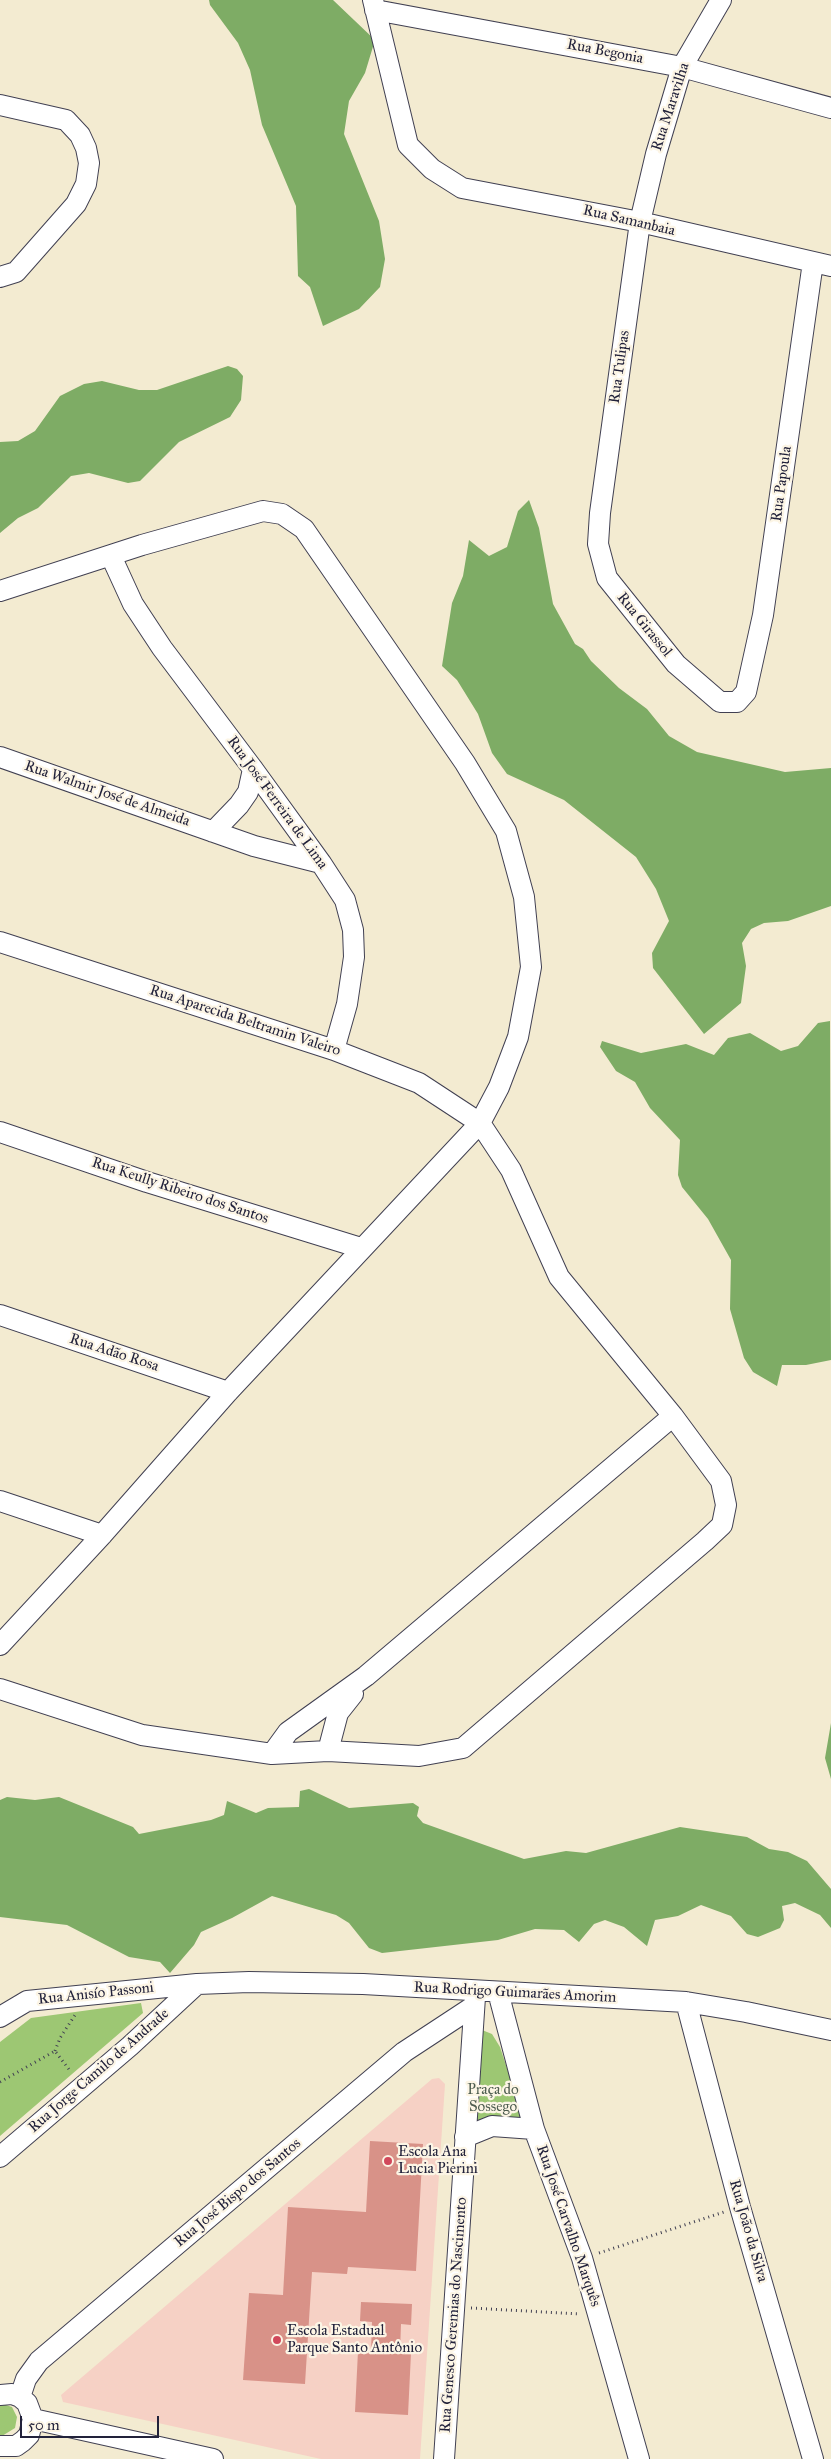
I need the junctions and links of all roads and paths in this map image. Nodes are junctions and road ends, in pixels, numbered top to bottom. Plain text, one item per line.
1 (722, 0) edge
2 (374, 5) edge
3 (682, 66) junction
4 (0, 106) edge
5 (831, 108) edge
6 (640, 222) junction
7 (822, 264) edge
8 (0, 278) edge
9 (600, 513) joint
10 (111, 556) junction
11 (0, 590) edge
12 (737, 702) joint
13 (0, 757) edge
14 (253, 769) junction
15 (213, 832) junction
16 (321, 862) junction
17 (0, 942) edge
18 (334, 1050) junction
19 (480, 1123) junction
20 (0, 1132) edge
21 (361, 1248) junction
22 (0, 1315) edge
23 (228, 1392) junction
24 (673, 1416) junction
25 (0, 1501) edge
26 (102, 1535) junction
27 (0, 1644) edge
28 (366, 1676) junction
29 (0, 1689) edge
30 (328, 1751) junction
31 (272, 1754) junction
32 (197, 1984) junction
33 (498, 1992) junction
34 (475, 1998) junction
35 (686, 2002) junction
36 (76, 2012) dead end
37 (0, 2017) edge
38 (831, 2030) edge
39 (55, 2051) junction
40 (76, 2078) dead end
41 (0, 2082) edge
42 (534, 2129) junction
43 (465, 2138) junction
44 (0, 2157) edge
45 (740, 2207) junction
46 (582, 2258) junction
47 (454, 2307) junction
48 (598, 2315) junction
49 (0, 2395) edge
50 (20, 2397) junction
51 (33, 2419) junction
52 (10, 2450) edge
53 (192, 2457) edge
54 (213, 2459) edge
55 (444, 2459) edge
56 (639, 2459) edge
57 (813, 2459) edge

1 - 3 street, Rua Maravilha
2 - 3 street, Rua Begonia
2 - 6 street, Rua Samanbaia
3 - 5 street, Rua Begonia
3 - 6 street, Rua Maravilha
4 - 8 street
6 - 7 street, Rua Samanbaia
6 - 9 street, Rua Tulipas
7 - 12 street, Rua Papoula
9 - 12 street, Rua Girassol
10 - 11 street
10 - 14 street, Rua José Ferreira de Lima
10 - 19 street
13 - 15 street, Rua Walmir José de Almeida
14 - 15 street
14 - 16 street, Rua José Ferreira de Lima
15 - 16 street, Rua Walmir José de Almeida
16 - 18 street, Rua José Ferreira de Lima
17 - 18 street, Rua Aparecida Beltramin Valeiro
18 - 19 street, Rua Aparecida Beltramin Valeiro
19 - 21 street
19 - 24 street
20 - 21 street, Rua Keully Ribeiro dos Santos
21 - 23 street
22 - 23 street, Rua Adão Rosa
23 - 26 street
24 - 28 street
24 - 30 street
25 - 26 street
26 - 27 street
28 - 30 street
28 - 31 street
29 - 31 street
30 - 31 street
32 - 34 street, Rua Rodrigo Guimarães Amorim
32 - 37 street, Rua Anisío Passoni
32 - 44 street, Rua Jorge Camilo de Andrade
33 - 34 street, Rua Rodrigo Guimarães Amorim
33 - 35 street, Rua Rodrigo Guimarães Amorim
33 - 42 street, Rua José Carvalho Marquês
34 - 43 street, Rua Genesco Geremias do Nascimento
34 - 50 street, Rua José Bispo dos Santos
35 - 38 street, Rua Rodrigo Guimarães Amorim
35 - 45 street, Rua João da Silva
36 - 39 path
39 - 40 path
39 - 41 path
42 - 43 street
42 - 46 street, Rua José Carvalho Marquês
43 - 47 street, Rua Genesco Geremias do Nascimento
45 - 46 path
45 - 57 street, Rua João da Silva
46 - 48 street, Rua José Carvalho Marquês
47 - 48 path
47 - 55 street, Rua Genesco Geremias do Nascimento
48 - 56 street, Rua José Carvalho Marquês
49 - 50 street
50 - 51 street
51 - 52 street
51 - 53 street
53 - 54 street

